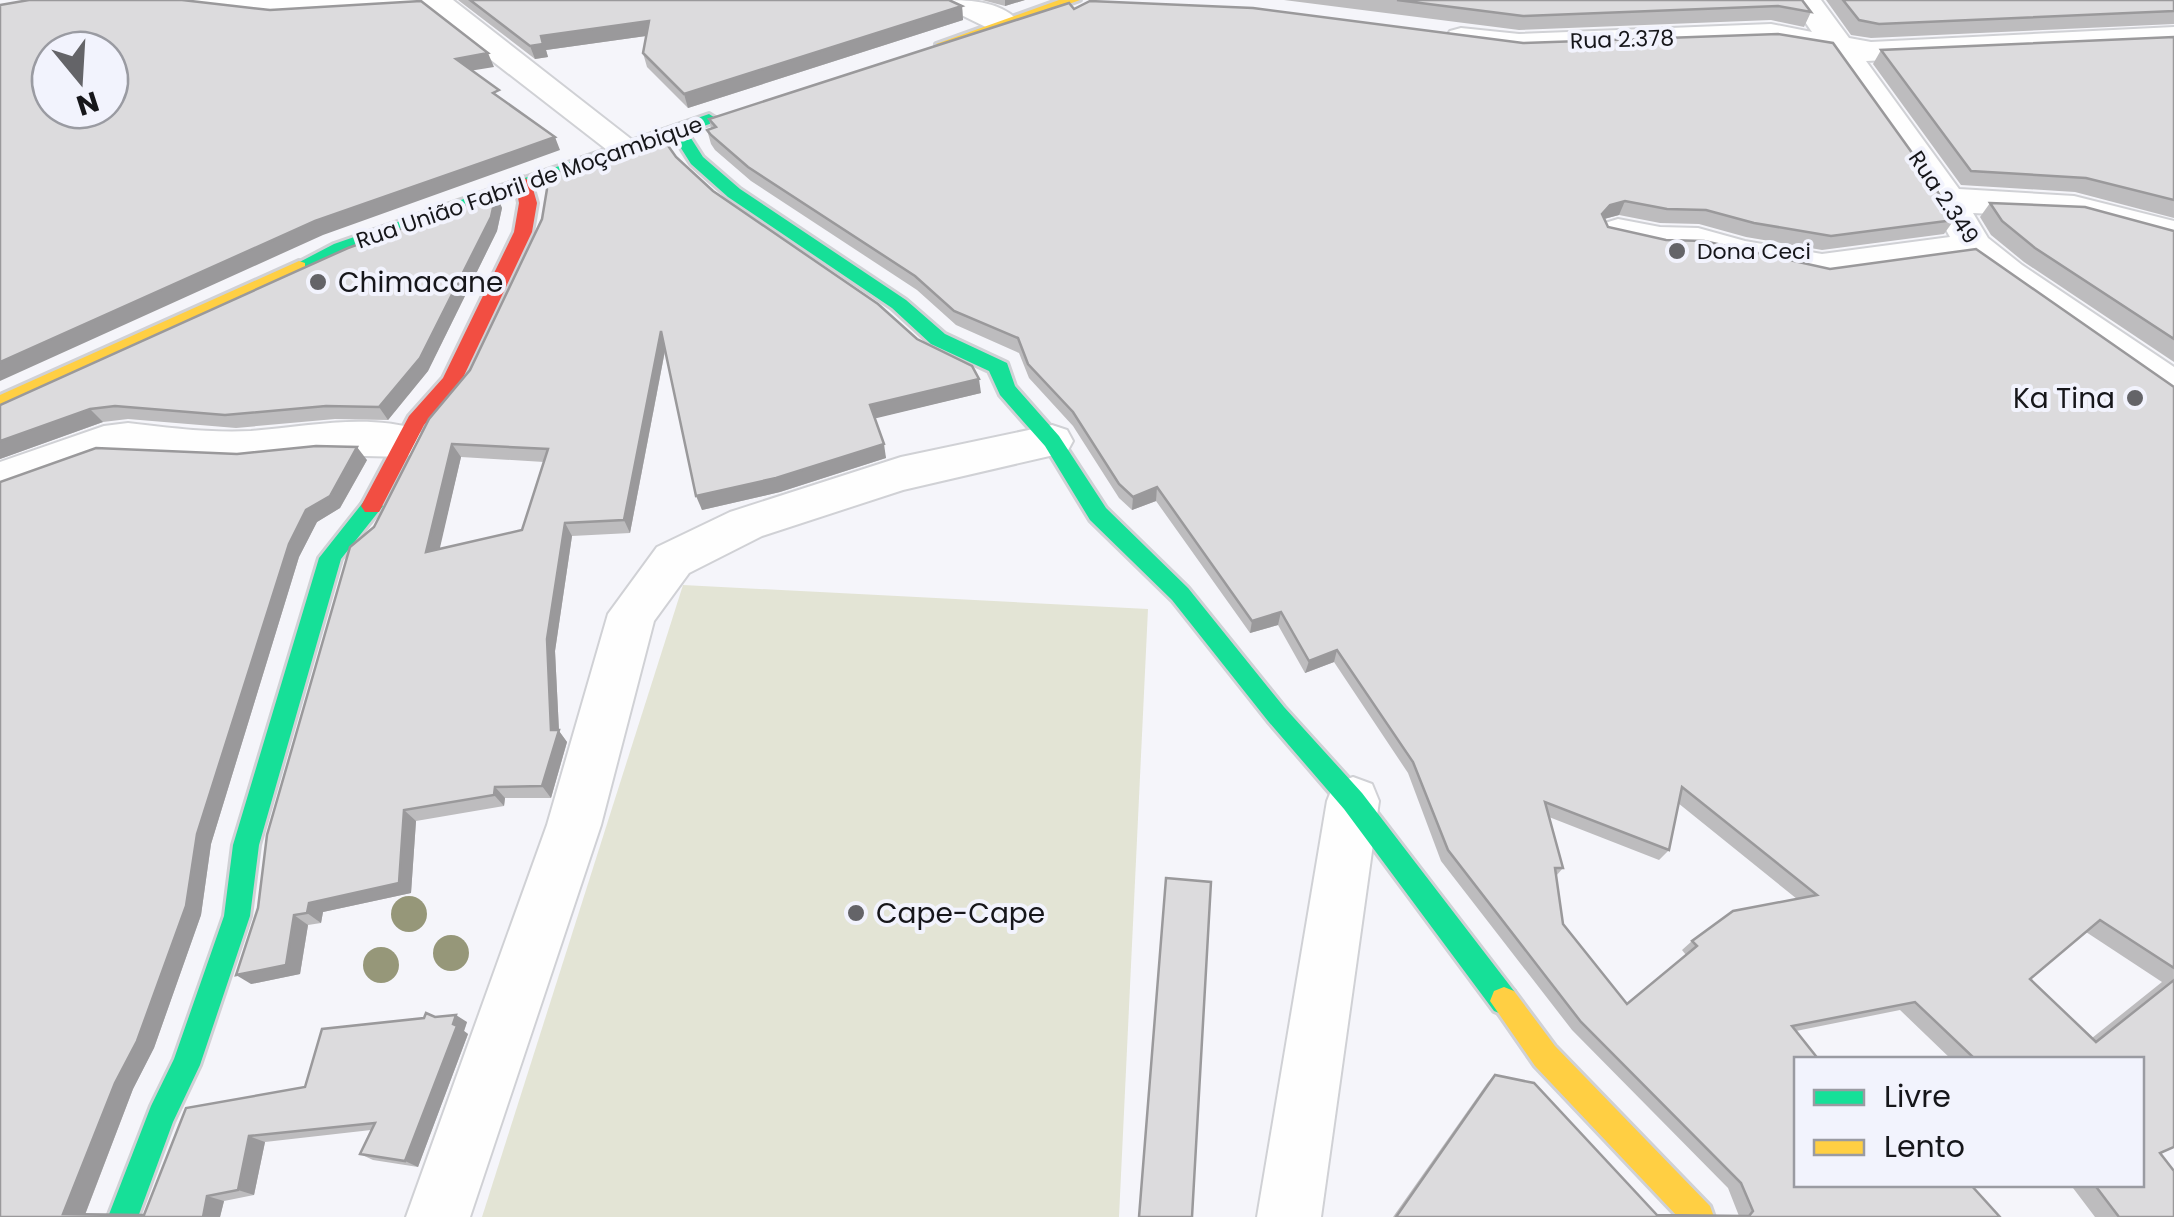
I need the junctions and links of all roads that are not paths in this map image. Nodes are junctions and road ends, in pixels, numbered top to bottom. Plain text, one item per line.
1 (179, 0) edge
2 (434, 0) edge
3 (956, 0) edge
4 (1805, 0) edge
5 (1079, 2) edge
6 (1005, 24) junction
7 (1422, 33) edge
8 (2174, 37) edge
9 (1837, 48) junction
10 (918, 53) edge
11 (727, 114) edge
12 (677, 130) junction
13 (623, 146) junction
14 (523, 182) junction
15 (1948, 200) junction
16 (1618, 231) edge
17 (2174, 233) edge
18 (1974, 246) junction
19 (2174, 386) edge
20 (0, 403) edge
21 (404, 440) junction
22 (1052, 441) junction
23 (0, 479) edge
24 (1353, 801) junction
25 (124, 1217) edge
26 (438, 1217) edge
27 (1289, 1217) edge
28 (1698, 1217) edge

1 - 2 street
2 - 13 street
3 - 6 street
4 - 9 street, Rua 2.349
5 - 6 street
6 - 10 street
7 - 9 street, Rua 2.378
8 - 9 street, Rua 2.378
9 - 15 street, Rua 2.349
11 - 12 street, Rua União Fabril de Moçambique
12 - 13 street, Rua União Fabril de Moçambique
12 - 22 street
13 - 14 street, Rua União Fabril de Moçambique
14 - 20 street, Rua União Fabril de Moçambique
14 - 21 street
15 - 17 street
15 - 18 street, Rua 2.349
16 - 18 street
18 - 19 street, Rua 2.349
21 - 23 street
21 - 25 street
22 - 24 street
22 - 26 street
24 - 27 street
24 - 28 street

